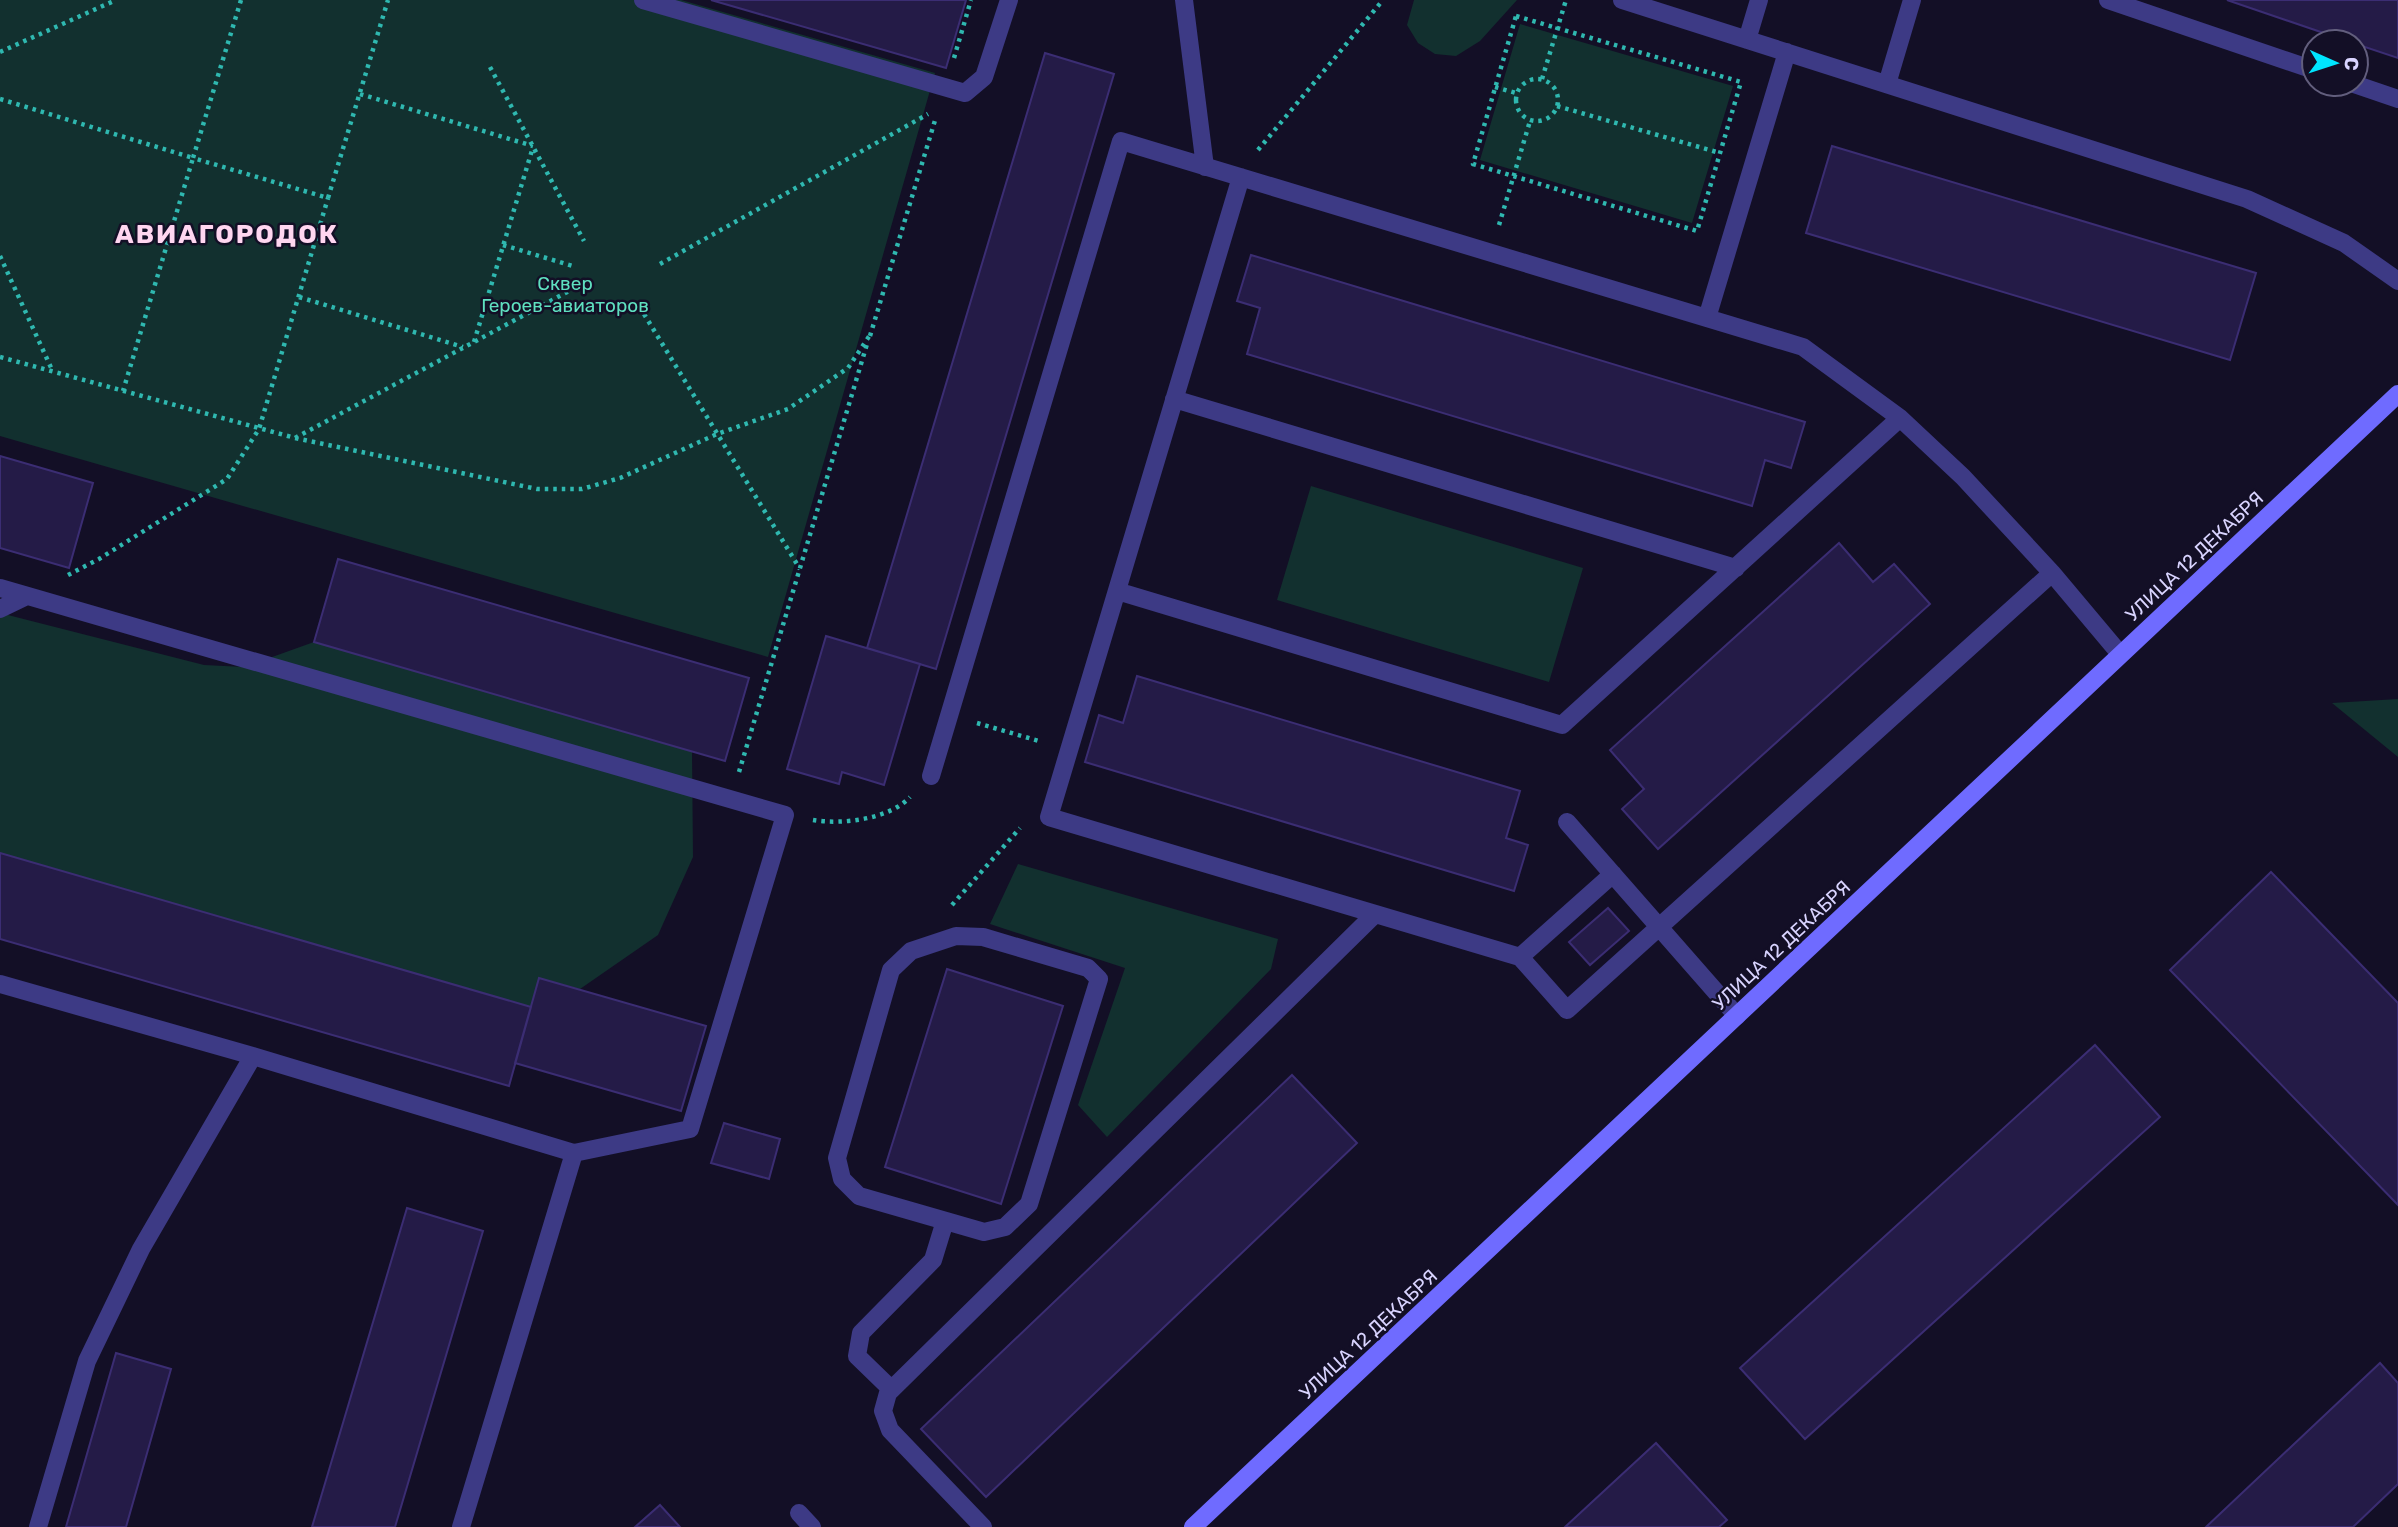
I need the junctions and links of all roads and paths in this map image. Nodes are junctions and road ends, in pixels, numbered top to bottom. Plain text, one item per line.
1 (116, 0) edge
2 (241, 0) edge
3 (388, 0) edge
4 (643, 0) edge
5 (971, 0) edge
6 (1009, 0) edge
7 (1184, 0) edge
8 (1383, 0) edge
9 (1566, 0) edge
10 (1622, 0) edge
11 (1759, 0) edge
12 (1912, 0) edge
13 (2108, 0) edge
14 (1557, 28) junction
15 (1747, 40) junction
16 (0, 52) edge
17 (1787, 52) junction
18 (2300, 65) edge
19 (490, 67) dead end
20 (1542, 79) junction
21 (1886, 84) junction
22 (945, 87) junction
23 (1495, 87) junction
24 (2370, 89) edge
25 (1516, 93) junction
26 (360, 94) junction
27 (0, 99) edge
28 (2398, 99) edge
29 (1558, 106) junction
30 (1530, 121) junction
31 (533, 146) junction
32 (1720, 153) junction
33 (193, 158) junction
34 (1205, 167) junction
35 (1241, 177) junction
36 (1514, 177) junction
37 (328, 198) junction
38 (584, 241) dead end
39 (503, 245) junction
40 (1491, 253) junction
41 (0, 256) edge
42 (660, 264) dead end
43 (576, 267) dead end
44 (2398, 281) edge
45 (569, 291) dead end
46 (299, 297) junction
47 (644, 314) dead end
48 (1707, 318) junction
49 (870, 335) junction
50 (474, 342) junction
51 (464, 347) junction
52 (0, 357) edge
53 (53, 372) junction
54 (123, 391) junction
55 (2398, 394) edge
56 (1174, 399) junction
57 (1900, 418) junction
58 (259, 429) junction
59 (718, 434) junction
60 (295, 438) junction
61 (1736, 568) junction
62 (800, 569) junction
63 (2052, 573) junction
64 (0, 588) edge
65 (1117, 591) junction
66 (27, 596) junction
67 (0, 609) edge
68 (2120, 654) junction
69 (949, 715) junction
70 (1069, 750) junction
71 (931, 776) joint
72 (730, 799) junction
73 (785, 815) junction
74 (1567, 822) dead end
75 (1022, 825) dead end
76 (1613, 874) junction
77 (1375, 914) junction
78 (1661, 926) junction
79 (934, 943) junction
80 (1520, 957) junction
81 (0, 984) edge
82 (1737, 1016) junction
83 (253, 1056) junction
84 (574, 1153) junction
85 (946, 1221) junction
86 (891, 1389) junction
87 (799, 1513) dead end
88 (38, 1527) edge
89 (461, 1527) edge
90 (811, 1527) edge
91 (982, 1527) edge
92 (1193, 1527) edge

1 - 16 path
2 - 33 path
3 - 26 path
4 - 22 lane
5 - 22 path
6 - 22 lane
7 - 34 lane
8 - 35 path
9 - 14 path
10 - 15 lane
11 - 15 lane
12 - 21 lane
13 - 18 lane
14 - 20 path
14 - 23 path
14 - 32 path
15 - 17 lane
17 - 21 lane
17 - 48 lane
19 - 31 path
20 - 25 path
20 - 29 path
21 - 44 lane
23 - 25 path
23 - 36 path
24 - 28 lane
25 - 30 path
26 - 31 path
26 - 37 path
27 - 33 path
29 - 30 path
29 - 32 path
30 - 36 path
31 - 38 path
31 - 39 path
32 - 36 path
33 - 37 path
33 - 54 path
34 - 35 lane
34 - 69 lane
35 - 40 lane
35 - 56 lane
36 - 40 path
37 - 46 path
39 - 43 path
39 - 50 path
40 - 48 lane
41 - 53 path
42 - 49 path
45 - 50 path
46 - 51 path
46 - 58 path
47 - 59 path
48 - 57 lane
49 - 59 path
49 - 62 path
50 - 51 path
51 - 60 path
52 - 53 path
53 - 54 path
54 - 58 path
55 - 68 main road, УЛИЦА 12 ДЕКАБРЯ
56 - 61 lane
56 - 65 lane
57 - 61 lane
57 - 63 lane
58 - 60 path
58 - 66 path
59 - 60 path
59 - 62 path
61 - 65 lane
62 - 72 path
63 - 68 lane
63 - 78 lane
64 - 66 lane
65 - 70 lane
66 - 67 lane
66 - 72 lane
68 - 82 main road, УЛИЦА 12 ДЕКАБРЯ
69 - 70 path
69 - 71 lane
70 - 77 lane
71 - 73 path
72 - 73 lane
73 - 84 lane
74 - 76 lane
75 - 79 path
76 - 78 lane
76 - 80 lane
77 - 80 lane
77 - 86 lane
78 - 80 lane
78 - 82 lane
79 - 85 lane
79 - 85 lane
81 - 83 lane
82 - 92 main road, УЛИЦА 12 ДЕКАБРЯ
83 - 84 lane
83 - 88 lane
84 - 89 lane
85 - 86 lane
86 - 91 lane
87 - 90 lane

